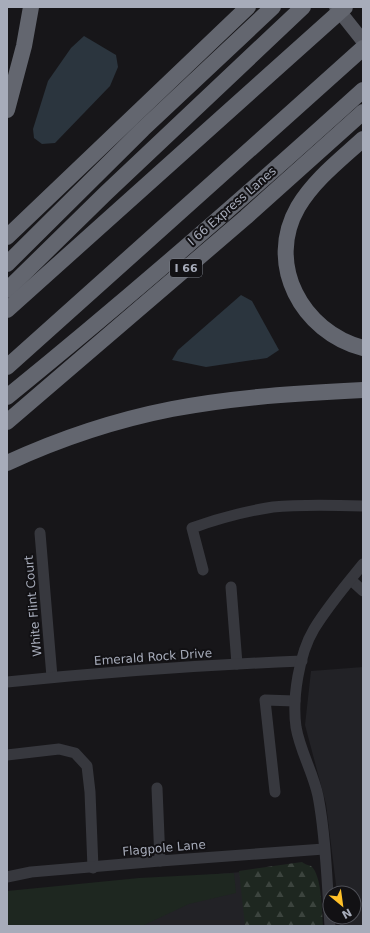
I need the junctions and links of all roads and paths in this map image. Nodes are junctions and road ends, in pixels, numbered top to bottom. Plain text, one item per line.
1 (31, 7) edge
2 (248, 7) edge
3 (273, 7) edge
4 (303, 7) edge
5 (340, 8) edge
6 (363, 40) edge
7 (363, 48) edge
8 (363, 90) edge
9 (7, 110) edge
10 (363, 112) edge
11 (363, 139) edge
12 (7, 237) edge
13 (7, 264) edge
14 (7, 290) edge
15 (7, 310) edge
16 (363, 348) edge
17 (7, 367) edge
18 (363, 390) edge
19 (342, 391) junction
20 (363, 394) edge
21 (7, 397) edge
22 (7, 422) edge
23 (7, 463) edge
24 (363, 506) edge
25 (40, 533) dead end
26 (363, 564) edge
27 (203, 570) dead end
28 (350, 580) junction
29 (231, 587) dead end
30 (363, 591) edge
31 (302, 661) junction
32 (237, 664) junction
33 (52, 678) junction
34 (7, 682) edge
35 (295, 701) junction
36 (7, 754) edge
37 (157, 788) dead end
38 (275, 792) dead end
39 (324, 849) junction
40 (160, 861) junction
41 (93, 868) junction
42 (7, 877) edge
43 (330, 926) edge

1 - 9 highway
2 - 12 highway
3 - 13 highway
4 - 14 highway
5 - 6 main road
5 - 15 highway
7 - 17 highway
8 - 21 highway, I 66 Express Lanes
10 - 22 highway, I 66
11 - 16 highway
18 - 19 highway
19 - 20 highway
19 - 23 highway
24 - 27 street
25 - 33 street, White Flint Court
26 - 28 street
28 - 30 street
28 - 31 street
29 - 32 street
31 - 32 street, Emerald Rock Drive
31 - 35 street
32 - 33 street, Emerald Rock Drive
33 - 34 street, Emerald Rock Drive
35 - 38 street
35 - 39 street
36 - 41 street
37 - 40 street
39 - 40 street, Flagpole Lane
39 - 43 street
40 - 41 street, Flagpole Lane
41 - 42 street, Flagpole Lane

